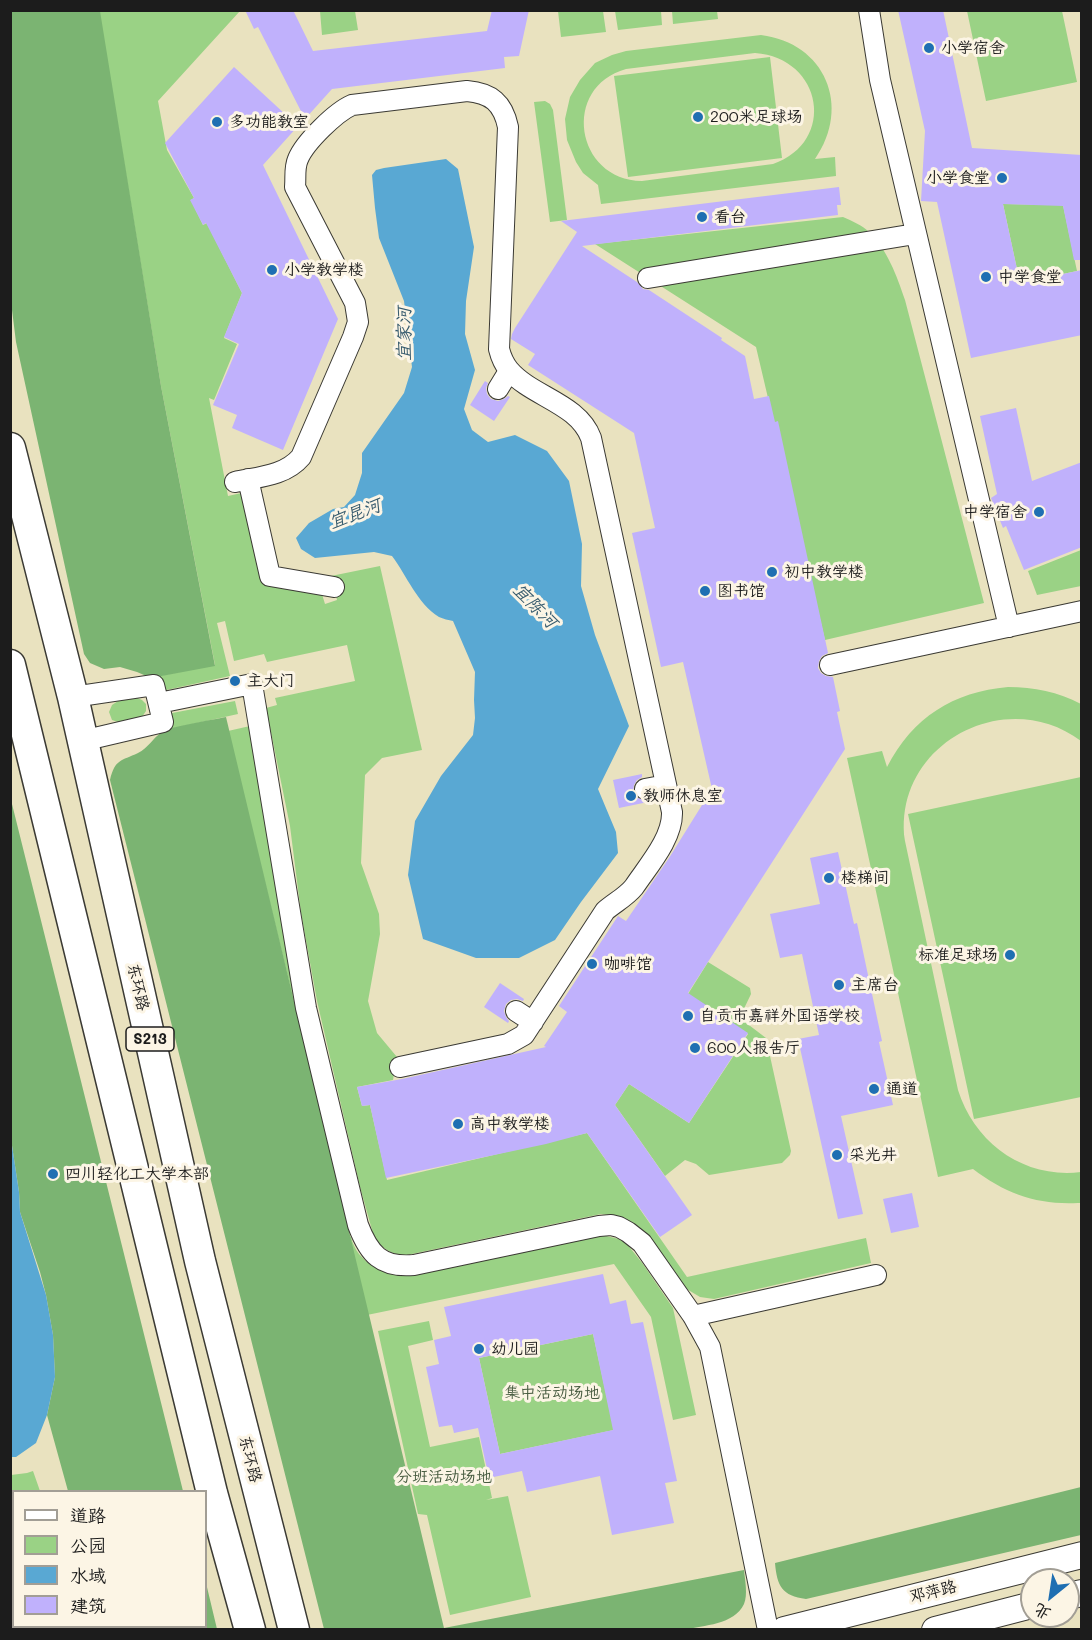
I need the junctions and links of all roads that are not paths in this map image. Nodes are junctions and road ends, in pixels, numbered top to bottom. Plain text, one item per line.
1 (869, 10) edge
2 (915, 234) junction
3 (648, 278) dead end
4 (509, 371) junction
5 (498, 389) dead end
6 (10, 448) edge
7 (334, 587) dead end
8 (1082, 611) edge
9 (1009, 627) junction
10 (10, 665) edge
11 (830, 665) dead end
12 (73, 697) junction
13 (159, 703) junction
14 (82, 741) junction
15 (666, 785) junction
16 (645, 789) dead end
17 (516, 1011) dead end
18 (533, 1022) junction
19 (400, 1067) dead end
20 (876, 1275) dead end
21 (693, 1316) junction
22 (1082, 1555) edge
23 (1020, 1608) edge
24 (250, 1629) edge
25 (294, 1629) edge
26 (768, 1629) edge
27 (784, 1629) edge
28 (935, 1629) edge

1 - 2 lane
2 - 3 lane
2 - 9 lane
4 - 5 lane
4 - 7 lane
4 - 15 lane
6 - 12 highway, 东环路 / S213
8 - 9 lane
9 - 11 lane
10 - 24 highway, S213
12 - 13 lane
12 - 14 highway, 东环路 / S213
13 - 14 lane
13 - 21 lane
14 - 25 highway, 东环路 / S213
15 - 16 lane
15 - 18 lane
17 - 18 lane
18 - 19 lane
20 - 21 lane
21 - 26 lane
22 - 27 main road, 邓萍路
23 - 28 main road

